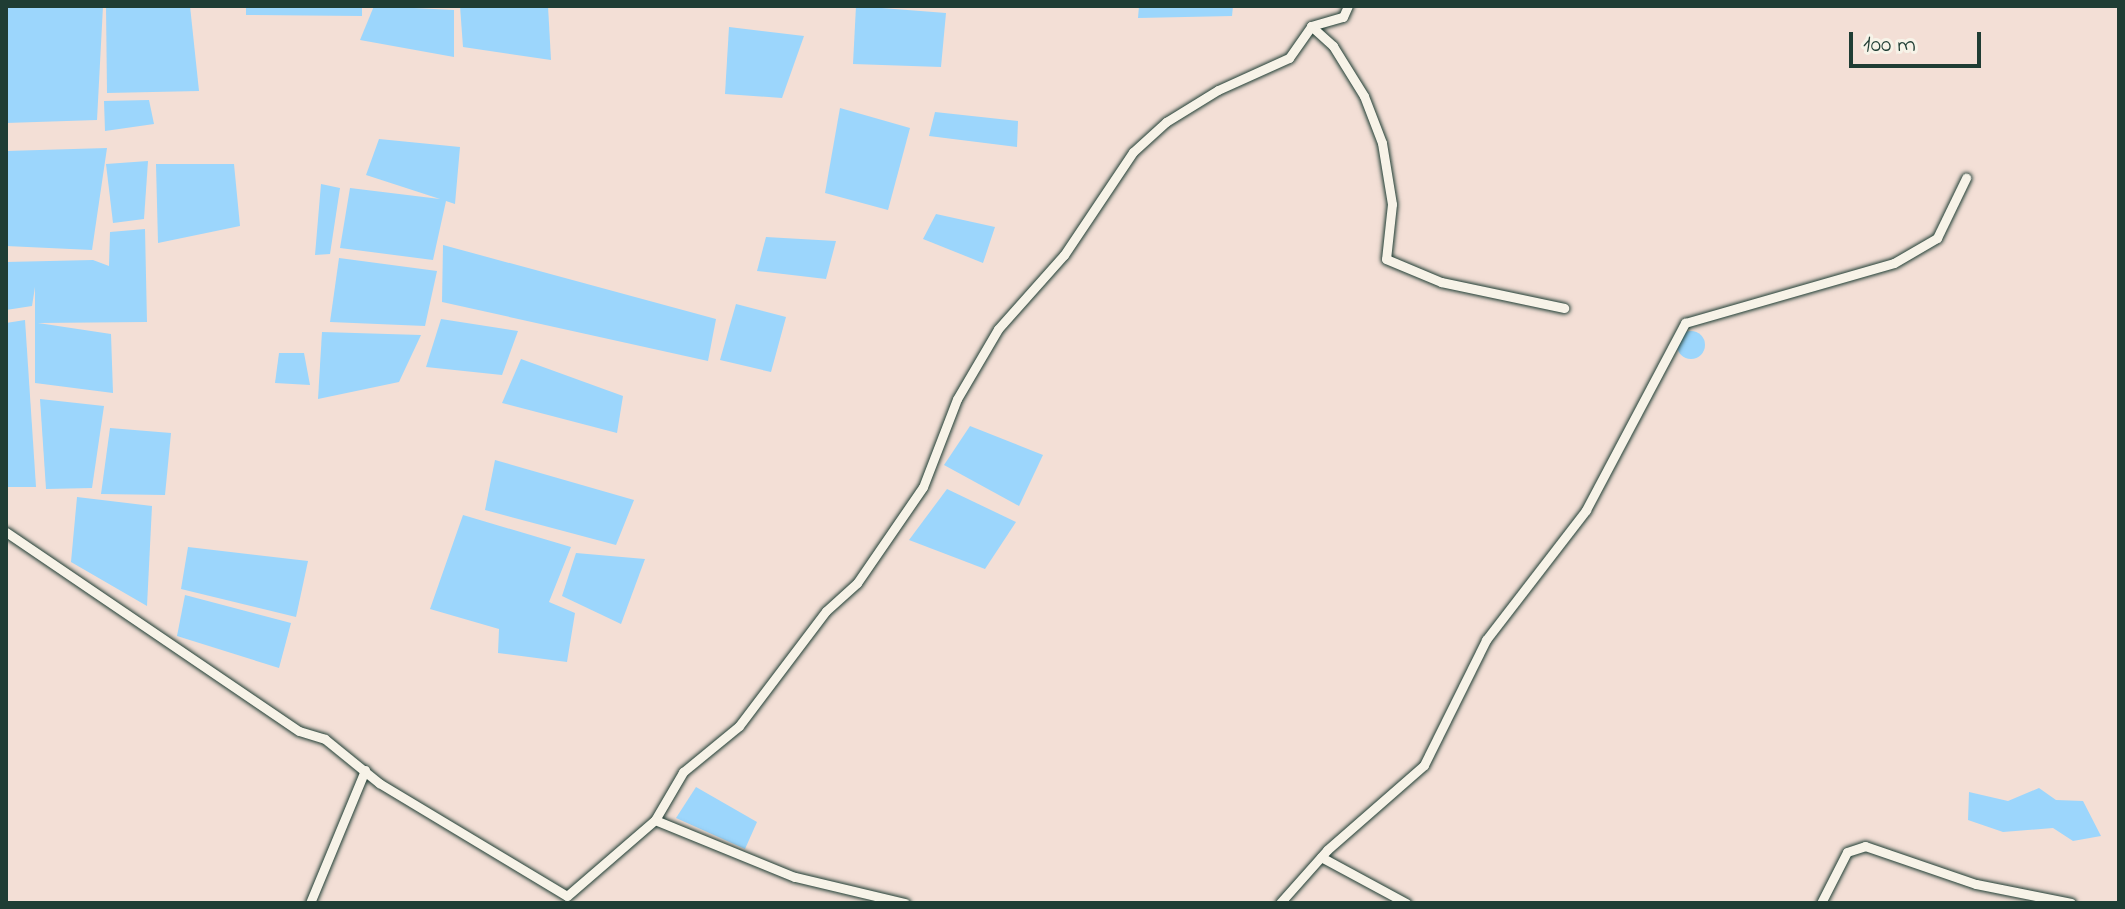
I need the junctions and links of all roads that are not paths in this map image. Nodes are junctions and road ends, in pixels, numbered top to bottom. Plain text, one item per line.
1 (1348, 6) edge
2 (1311, 26) junction
3 (1966, 178) dead end
4 (1564, 308) dead end
5 (6, 532) edge
6 (365, 770) junction
7 (655, 820) junction
8 (1321, 857) junction
9 (310, 903) edge
10 (905, 903) edge
11 (1280, 903) edge
12 (1406, 903) edge
13 (1821, 903) edge
14 (2071, 903) edge

1 - 2 street
2 - 4 street
2 - 7 street
3 - 8 street
5 - 6 street
6 - 7 street
6 - 9 street
7 - 10 street
8 - 11 street
8 - 12 street
13 - 14 street

